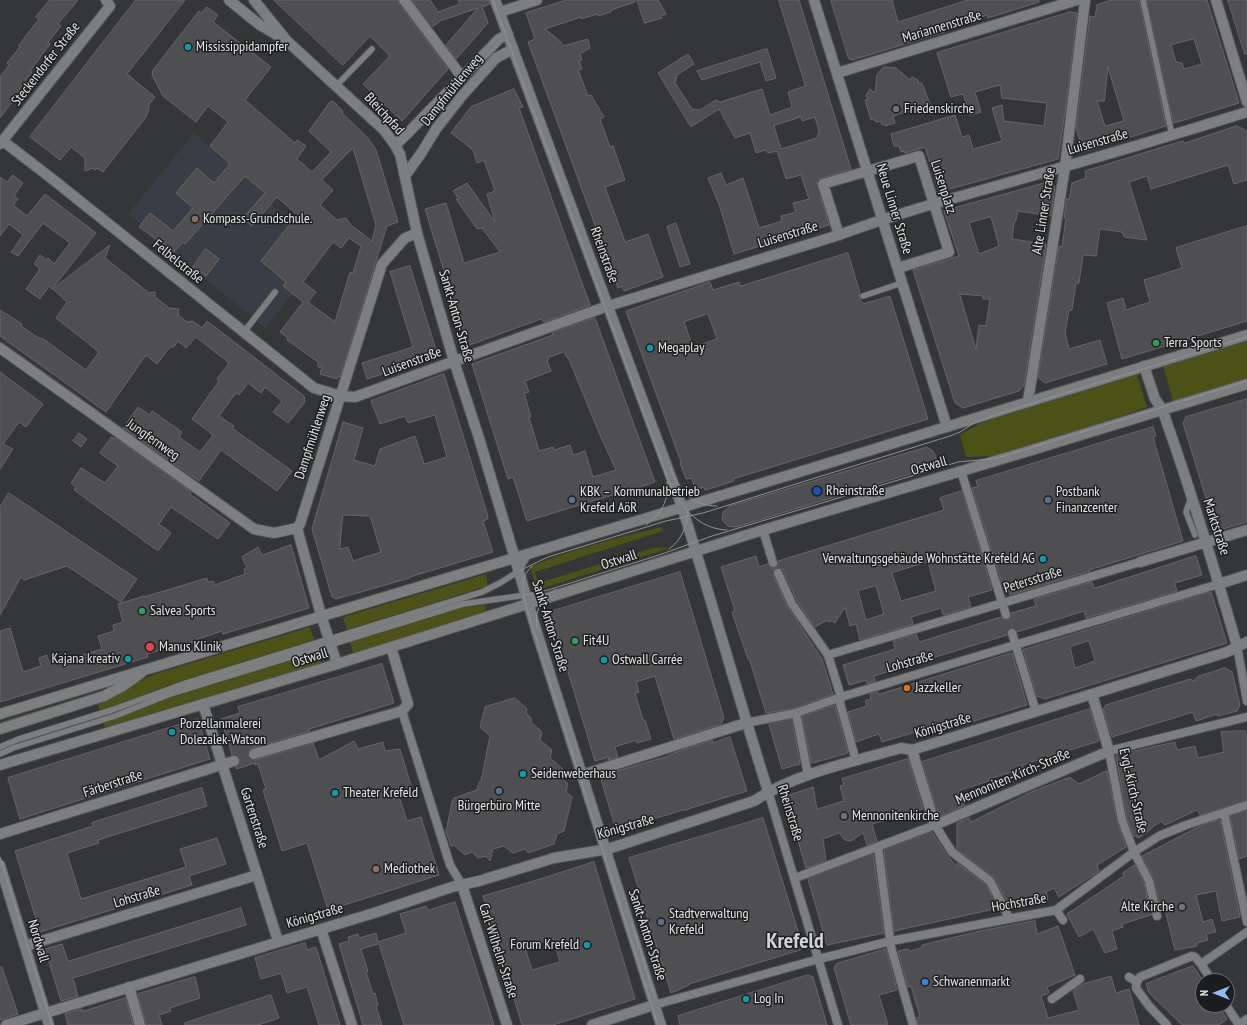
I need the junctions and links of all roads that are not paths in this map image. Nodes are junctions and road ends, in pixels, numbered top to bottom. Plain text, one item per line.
1 (106, 0) edge
2 (229, 0) edge
3 (254, 0) edge
4 (404, 0) edge
5 (495, 0) edge
6 (537, 0) edge
7 (814, 0) edge
8 (1077, 0) edge
9 (1085, 0) edge
10 (1143, 0) edge
11 (1216, 0) edge
12 (500, 12) junction
13 (508, 34) junction
14 (287, 41) junction
15 (372, 49) dead end
16 (513, 49) junction
17 (837, 73) junction
18 (462, 77) junction
19 (336, 86) junction
20 (1247, 102) edge
21 (1247, 112) edge
22 (1172, 135) junction
23 (1, 143) edge
24 (395, 145) junction
25 (1065, 167) junction
26 (867, 170) junction
27 (405, 176) junction
28 (934, 204) junction
29 (883, 219) junction
30 (417, 233) junction
31 (839, 235) junction
32 (898, 268) junction
33 (902, 283) junction
34 (275, 292) dead end
35 (863, 296) dead end
36 (608, 306) junction
37 (244, 332) junction
38 (1247, 334) edge
39 (0, 348) edge
40 (454, 361) junction
41 (1144, 366) junction
42 (1247, 384) edge
43 (341, 396) junction
44 (1028, 401) junction
45 (1162, 409) junction
46 (947, 427) junction
47 (961, 471) junction
48 (1191, 494) junction
49 (682, 507) junction
50 (297, 528) junction
51 (763, 530) junction
52 (1247, 530) edge
53 (1195, 535) dead end
54 (1206, 542) junction
55 (697, 552) junction
56 (530, 554) junction
57 (515, 558) junction
58 (1140, 562) joint
59 (774, 563) dead end
60 (519, 571) junction
61 (778, 574) dead end
62 (1247, 575) edge
63 (1219, 584) junction
64 (527, 599) junction
65 (1002, 604) junction
66 (321, 615) junction
67 (1006, 615) tunnel mouth
68 (1012, 633) tunnel mouth
69 (329, 642) junction
70 (1247, 642) edge
71 (1016, 645) junction
72 (1237, 646) junction
73 (391, 647) junction
74 (828, 655) junction
75 (337, 664) junction
76 (147, 668) junction
77 (1092, 694) junction
78 (841, 697) junction
79 (1247, 701) edge
80 (203, 704) junction
81 (402, 711) junction
82 (1036, 712) junction
83 (796, 713) junction
84 (0, 714) edge
85 (1247, 717) edge
86 (746, 723) junction
87 (0, 729) edge
88 (0, 748) edge
89 (13, 748) junction
90 (912, 750) junction
91 (1109, 751) junction
92 (0, 754) edge
93 (254, 754) tunnel mouth
94 (234, 761) tunnel mouth
95 (856, 761) junction
96 (222, 764) junction
97 (0, 765) edge
98 (582, 775) junction
99 (808, 775) junction
100 (768, 791) junction
101 (1247, 805) edge
102 (1224, 813) junction
103 (935, 825) junction
104 (0, 834) edge
105 (878, 847) junction
106 (605, 849) junction
107 (1134, 852) junction
108 (0, 865) edge
109 (257, 875) junction
110 (795, 878) junction
111 (462, 885) junction
112 (1056, 910) junction
113 (1157, 916) dead end
114 (1008, 918) junction
115 (1247, 919) edge
116 (1063, 920) dead end
117 (321, 929) junction
118 (1247, 932) edge
119 (278, 941) junction
120 (890, 941) junction
121 (25, 946) junction
122 (819, 959) junction
123 (1201, 964) junction
124 (1207, 973) edge
125 (1128, 978) dead end
126 (1080, 979) dead end
127 (1137, 982) junction
128 (128, 987) junction
129 (1052, 999) dead end
130 (654, 1005) junction
131 (45, 1013) junction
132 (1231, 1013) edge
133 (1247, 1019) edge
134 (6, 1025) edge
135 (49, 1025) edge
136 (140, 1025) edge
137 (352, 1025) edge
138 (507, 1025) edge
139 (592, 1025) edge
140 (661, 1025) edge
141 (838, 1025) edge
142 (913, 1025) edge
143 (1167, 1025) edge
144 (1238, 1025) edge

1 - 23 street, Steckendorfer Straße
2 - 14 street, Bleichpfad
3 - 14 street, Bleichpfad
4 - 18 street
5 - 12 street, Rheinstraße
6 - 12 street
7 - 17 street, Neue Linner Straße
8 - 17 street, Mariannenstraße
9 - 25 street, Alte Linner Straße
10 - 22 lane
11 - 20 street
12 - 13 street, Rheinstraße
13 - 16 street, Rheinstraße
13 - 18 street, Dampfmühlenweg
14 - 19 street, Bleichpfad
15 - 19 lane
16 - 27 street, Dampfmühlenweg
16 - 36 street, Rheinstraße
17 - 26 street, Neue Linner Straße
18 - 24 street, Dampfmühlenweg
19 - 24 street, Bleichpfad
21 - 22 street, Luisenstraße
22 - 25 street, Luisenstraße
23 - 37 street, Felbelstraße
24 - 27 street, Bleichpfad
25 - 28 street, Luisenstraße
25 - 44 street, Alte Linner Straße
26 - 28 street, Luisenplatz
26 - 29 street, Neue Linner Straße
26 - 31 street, Luisenplatz
27 - 30 street, Bleichpfad
28 - 29 street, Luisenstraße
28 - 32 street, Luisenplatz
29 - 31 street, Luisenstraße
29 - 32 street, Neue Linner Straße
30 - 40 street, Sankt-Anton-Straße
30 - 43 street, Dampfmühlenweg
31 - 36 street, Luisenstraße
32 - 33 street, Neue Linner Straße
33 - 35 lane
33 - 46 street, Neue Linner Straße
34 - 37 lane
36 - 40 street, Luisenstraße
36 - 49 street, Rheinstraße
37 - 43 street, Felbelstraße
38 - 41 street
39 - 50 street, Jungfernweg
40 - 43 street, Luisenstraße
40 - 57 street, Sankt-Anton-Straße
41 - 44 street
41 - 45 street, Marktstraße
42 - 45 street, Ostwall
43 - 50 street, Dampfmühlenweg
44 - 46 street
45 - 47 street, Ostwall
45 - 48 street, Marktstraße
46 - 49 street
47 - 51 street, Ostwall
47 - 65 street
48 - 53 lane
48 - 54 street, Marktstraße
49 - 55 street, Rheinstraße
49 - 56 street
50 - 66 street
51 - 55 street, Ostwall
51 - 59 street
52 - 54 street, Petersstraße
54 - 58 street, Petersstraße
54 - 63 street, Marktstraße
55 - 64 street, Ostwall
55 - 86 street, Rheinstraße
56 - 57 street
56 - 60 lane
57 - 60 street, Sankt-Anton-Straße
57 - 66 street
58 - 65 street, Petersstraße
60 - 64 street, Sankt-Anton-Straße
60 - 69 lane
61 - 74 street
62 - 63 street, Lohstraße
63 - 71 street, Lohstraße
63 - 72 street, Marktstraße
64 - 69 lane
64 - 73 street, Ostwall
64 - 98 street, Sankt-Anton-Straße
65 - 67 street
65 - 74 street, Petersstraße
66 - 69 street
66 - 76 street
68 - 71 street
69 - 75 street
69 - 88 lane
69 - 89 lane
70 - 72 street, Königstraße
71 - 78 street, Lohstraße
71 - 82 street
72 - 77 street, Königstraße
72 - 79 street, Marktstraße
73 - 75 street, Ostwall
73 - 81 street
74 - 78 street
75 - 80 street, Ostwall
76 - 84 street
76 - 87 street
77 - 82 street, Königstraße
77 - 91 street, Evgl.-Kirch-Straße
78 - 83 street, Lohstraße
78 - 95 street
80 - 96 street, Gartenstraße
80 - 97 street, Ostwall
81 - 93 street
81 - 111 street
82 - 90 street, Königstraße
83 - 86 street, Lohstraße
83 - 99 street
85 - 91 street, Mennoniten-Kirch-Straße
86 - 98 street, Lohstraße
86 - 100 street, Rheinstraße
88 - 89 lane
89 - 92 lane
90 - 95 street, Königstraße
90 - 103 street
91 - 103 street, Mennoniten-Kirch-Straße
91 - 107 street, Evgl.-Kirch-Straße
94 - 96 street, Färberstraße
95 - 99 street, Königstraße
96 - 104 street, Färberstraße
96 - 109 street, Gartenstraße
98 - 106 street, Sankt-Anton-Straße
99 - 100 street, Königstraße
100 - 106 street, Königstraße
100 - 110 street, Rheinstraße
101 - 102 street, Hochstraße
102 - 107 street, Hochstraße
102 - 115 street
103 - 105 street, Mennoniten-Kirch-Straße
103 - 114 street
105 - 110 street, Mennoniten-Kirch-Straße
105 - 120 street
106 - 111 street, Königstraße
106 - 130 street, Sankt-Anton-Straße
107 - 112 street, Hochstraße
107 - 113 street, Evgl.-Kirch-Straße
108 - 121 street, Nordwall
109 - 119 street, Gartenstraße
109 - 121 street, Lohstraße
110 - 122 street, Rheinstraße
111 - 117 street, Königstraße
111 - 138 street, Carl-Wilhelm-Straße
112 - 114 street, Hochstraße
112 - 116 street
114 - 120 street, Hochstraße
117 - 119 street, Königstraße
117 - 137 street
118 - 123 street
119 - 128 street, Königstraße
120 - 122 street, Hochstraße
120 - 142 street
121 - 131 street, Nordwall
122 - 130 street, Hochstraße
122 - 141 street, Rheinstraße
123 - 124 street
123 - 127 street
125 - 127 street
126 - 129 street
127 - 143 street
128 - 131 street, Königstraße
128 - 136 street
130 - 139 street
130 - 140 street, Sankt-Anton-Straße
131 - 134 street, Königstraße
131 - 135 street, Nordwall
132 - 144 street
133 - 144 street

